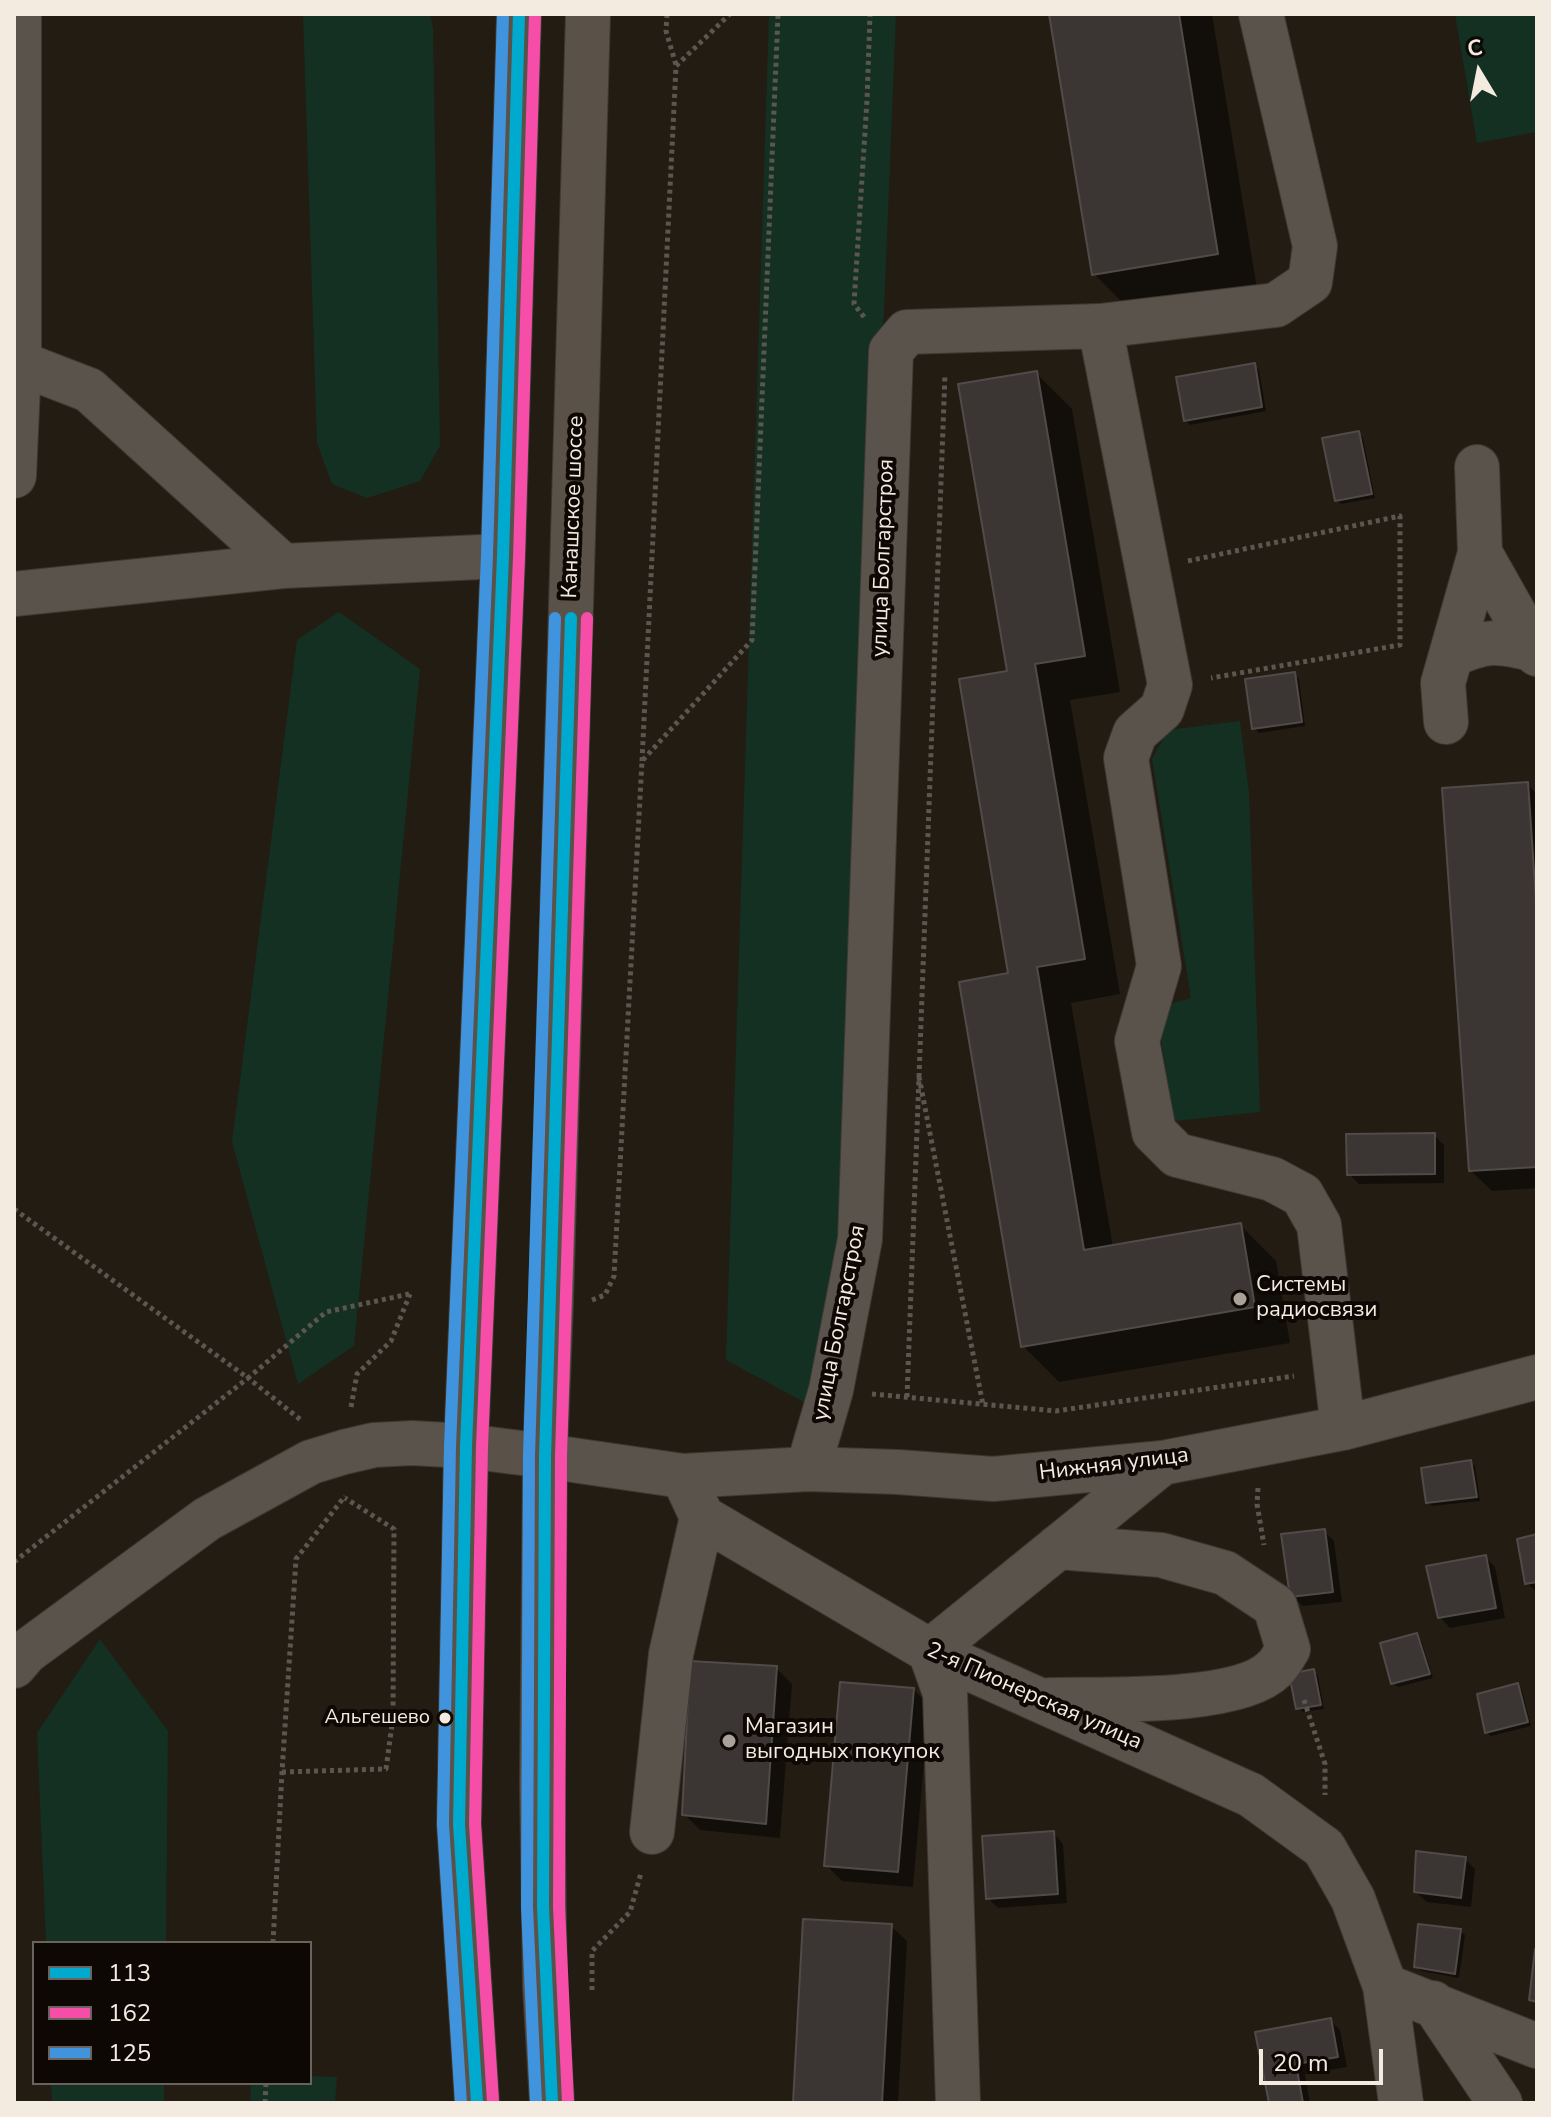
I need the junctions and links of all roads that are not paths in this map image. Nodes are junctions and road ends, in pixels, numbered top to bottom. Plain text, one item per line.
1 (19, 14) edge
2 (519, 14) edge
3 (588, 14) edge
4 (1261, 14) edge
5 (1100, 326) junction
6 (16, 363) edge
7 (15, 420) edge
8 (1477, 467) dead end
9 (14, 476) edge
10 (1480, 553) junction
11 (503, 556) junction
12 (283, 566) junction
13 (14, 594) edge
14 (1536, 652) edge
15 (1451, 655) junction
16 (1446, 722) dead end
17 (1537, 1377) edge
18 (1343, 1428) junction
19 (466, 1446) junction
20 (545, 1456) junction
21 (1162, 1463) junction
22 (808, 1469) junction
23 (683, 1476) junction
24 (702, 1517) junction
25 (1058, 1547) junction
26 (18, 1651) edge
27 (930, 1651) junction
28 (1040, 1701) junction
29 (652, 1832) road end
30 (1385, 1986) junction
31 (1433, 2003) junction
32 (1537, 2046) edge
33 (477, 2103) edge
34 (552, 2103) edge
35 (958, 2103) edge
36 (1401, 2103) edge
37 (1500, 2103) edge

1 - 6 street
2 - 11 main road
3 - 20 main road, Канашское шоссе
4 - 5 street
5 - 18 street
5 - 22 street, улица Болгарстроя
6 - 7 street
6 - 12 street
7 - 9 street
8 - 10 street
10 - 14 street
10 - 15 street
11 - 12 street
11 - 19 main road
12 - 13 street
14 - 15 street
15 - 16 street
17 - 18 street, Нижняя улица
18 - 21 street, Нижняя улица
19 - 20 main road
19 - 26 street
19 - 33 main road
20 - 23 street
20 - 34 main road, Канашское шоссе
21 - 22 street, Нижняя улица
21 - 25 street
22 - 23 street, Нижняя улица
23 - 24 street
24 - 27 street, 2-я Пионерская улица
24 - 29 street
25 - 27 street
25 - 28 street
27 - 28 street, 2-я Пионерская улица
27 - 35 street
28 - 30 street, 2-я Пионерская улица
30 - 31 street
30 - 36 street, 2-я Пионерская улица
31 - 32 street
31 - 37 street

